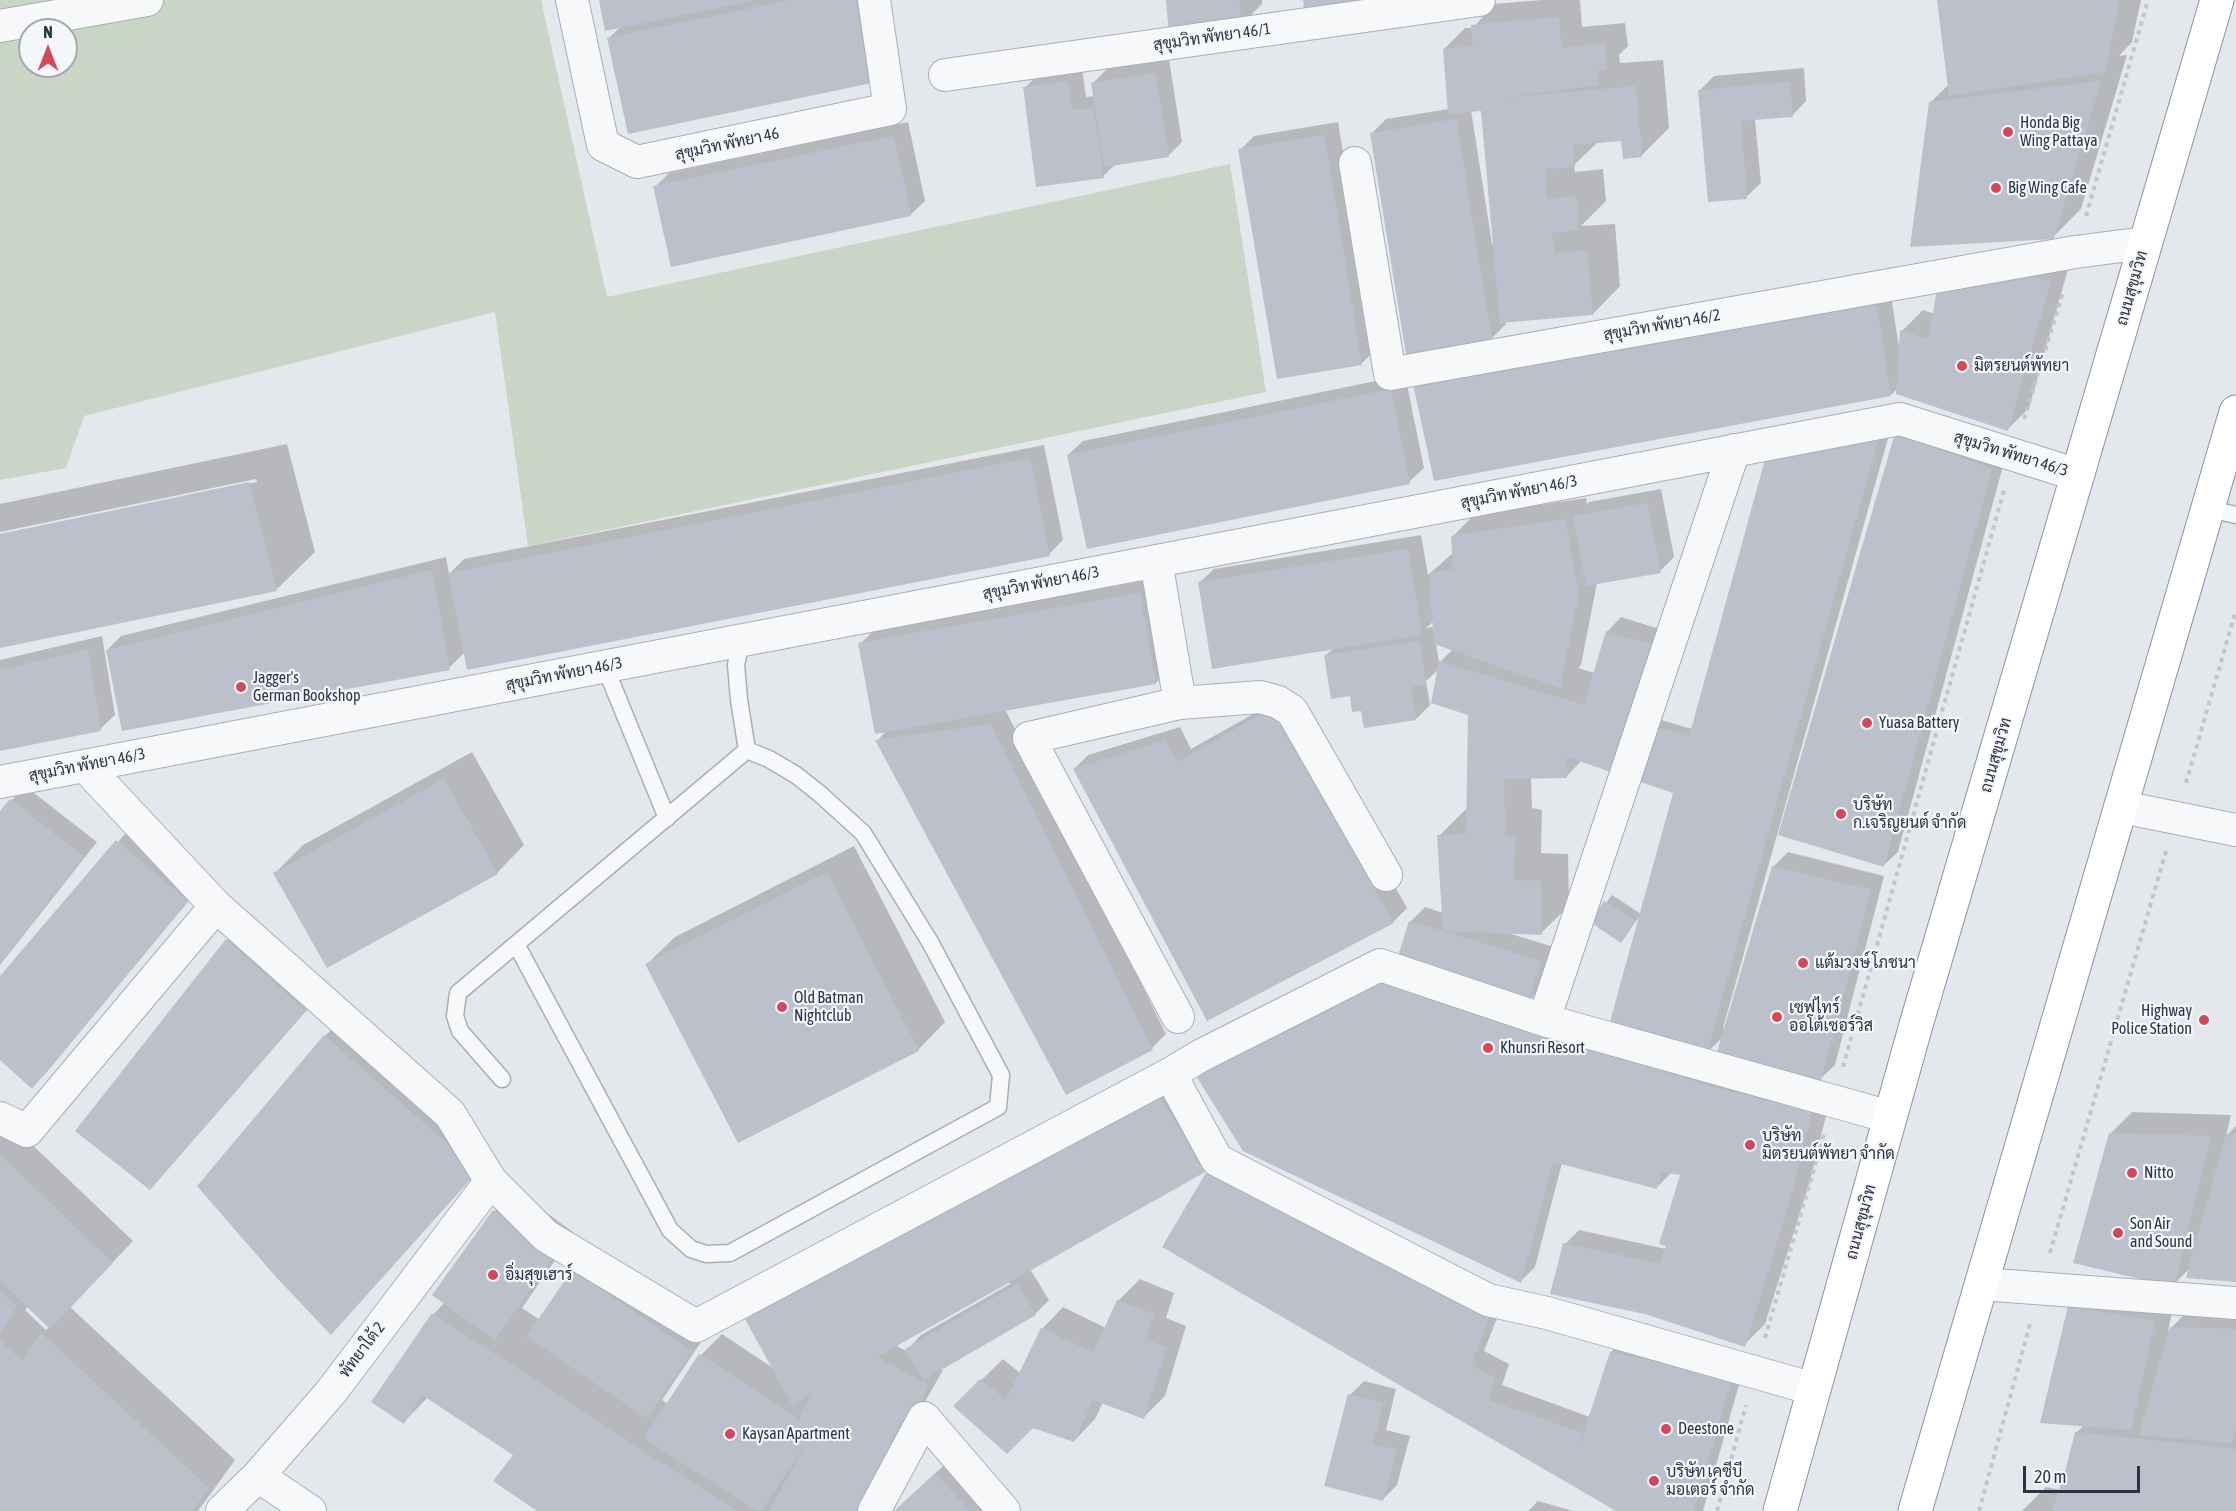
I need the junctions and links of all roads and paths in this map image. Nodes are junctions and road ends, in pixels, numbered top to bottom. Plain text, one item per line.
1 (147, 0) edge
2 (572, 0) edge
3 (874, 0) edge
4 (1479, 0) edge
5 (2148, 0) edge
6 (2217, 0) edge
7 (0, 26) edge
8 (945, 75) dead end
9 (1355, 163) dead end
10 (2145, 243) junction
11 (2075, 252) junction
12 (2236, 412) edge
13 (1734, 450) junction
14 (2013, 455) junction
15 (2078, 475) junction
16 (2222, 512) edge
17 (1156, 561) junction
18 (2236, 610) edge
19 (741, 641) junction
20 (605, 667) junction
21 (1180, 704) junction
22 (747, 750) junction
23 (85, 766) junction
24 (0, 782) edge
25 (2121, 807) junction
26 (667, 818) junction
27 (2176, 819) junction
28 (2236, 830) edge
29 (1386, 875) dead end
30 (216, 906) junction
31 (516, 944) junction
32 (1178, 1017) dead end
33 (1544, 1020) junction
34 (1170, 1074) junction
35 (502, 1079) dead end
36 (1834, 1102) junction
37 (1890, 1117) junction
38 (0, 1118) edge
39 (491, 1181) junction
40 (1981, 1284) junction
41 (2040, 1288) junction
42 (2236, 1303) edge
43 (1755, 1371) junction
44 (1814, 1389) junction
45 (258, 1476) junction
46 (222, 1511) edge
47 (310, 1511) edge
48 (874, 1511) edge
49 (1004, 1511) edge
50 (1717, 1511) edge
51 (1780, 1511) edge
52 (1915, 1511) edge
53 (1979, 1511) edge

1 - 7 street
2 - 3 street, สุขุมวิท พัทยา 46
4 - 8 street, สุขุมวิท พัทยา 46/1
5 - 11 path
6 - 10 highway, ถนนสุขุมวิท
9 - 11 street, สุขุมวิท พัทยา 46/2
10 - 11 street, สุขุมวิท พัทยา 46/2
10 - 15 highway, ถนนสุขุมวิท
11 - 14 path
12 - 16 highway
13 - 14 street, สุขุมวิท พัทยา 46/3
13 - 17 street, สุขุมวิท พัทยา 46/3
13 - 33 street
14 - 15 street, สุขุมวิท พัทยา 46/3
14 - 36 path
15 - 37 highway, ถนนสุขุมวิท
16 - 25 highway
17 - 19 street, สุขุมวิท พัทยา 46/3
17 - 21 street
18 - 27 path
19 - 20 street, สุขุมวิท พัทยา 46/3
19 - 22 lane
20 - 23 street, สุขุมวิท พัทยา 46/3
20 - 26 lane
21 - 29 street
21 - 32 street
22 - 26 lane
22 - 31 lane
23 - 24 street, สุขุมวิท พัทยา 46/3
23 - 30 street
25 - 27 street
25 - 40 highway
26 - 31 lane
27 - 28 street
27 - 41 path
30 - 38 street
30 - 39 street
31 - 35 lane
33 - 34 street
33 - 36 street
34 - 39 street
34 - 43 street
36 - 37 street
36 - 43 path
37 - 44 highway, ถนนสุขุมวิท
39 - 45 street, พัทยาใต้ 2
40 - 41 street
40 - 52 highway
41 - 42 street
41 - 53 path
43 - 44 street
43 - 50 path
44 - 51 highway, ถนนสุขุมวิท
45 - 46 street, พัทยาใต้ 2
45 - 47 street
48 - 49 street

